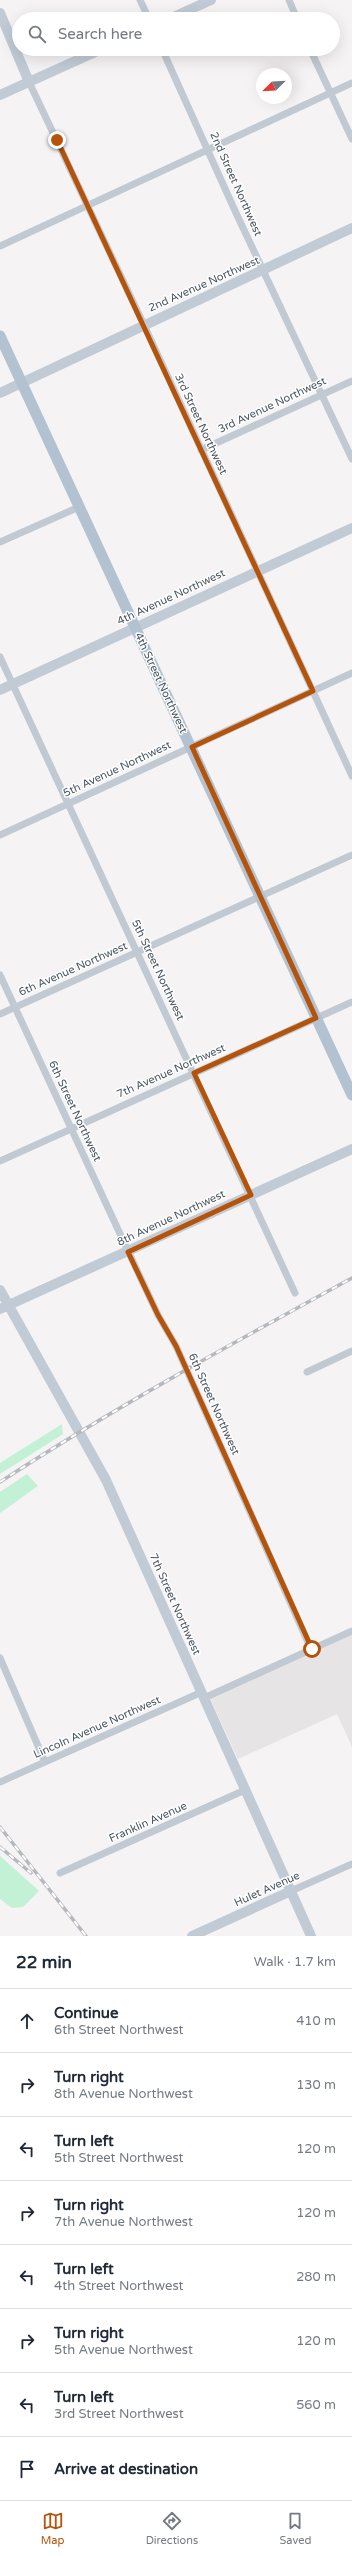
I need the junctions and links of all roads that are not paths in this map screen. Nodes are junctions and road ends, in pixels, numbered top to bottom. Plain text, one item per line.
1 (140, 0) edge
2 (210, 0) edge
3 (289, 0) edge
4 (146, 12) edge
5 (184, 12) edge
6 (294, 12) edge
7 (0, 13) edge
8 (12, 42) edge
9 (18, 56) edge
10 (87, 56) edge
11 (165, 56) edge
12 (313, 56) edge
13 (29, 82) junction
14 (352, 83) edge
15 (329, 92) junction
16 (0, 96) edge
17 (352, 139) edge
18 (208, 149) junction
19 (87, 205) junction
20 (352, 228) edge
21 (0, 246) edge
22 (264, 271) junction
23 (144, 325) junction
24 (0, 336) edge
25 (352, 381) edge
26 (22, 382) junction
27 (0, 393) edge
28 (322, 395) junction
29 (201, 450) junction
30 (352, 458) edge
31 (79, 506) junction
32 (352, 528) edge
33 (0, 542) edge
34 (257, 571) junction
35 (135, 627) junction
36 (0, 657) edge
37 (352, 673) edge
38 (12, 684) junction
39 (0, 690) edge
40 (313, 691) junction
41 (192, 747) junction
42 (352, 776) edge
43 (69, 803) junction
44 (0, 835) edge
45 (352, 855) edge
46 (260, 896) junction
47 (137, 952) junction
48 (0, 975) edge
49 (352, 1002) edge
50 (15, 1007) junction
51 (0, 1014) edge
52 (316, 1018) junction
53 (194, 1073) junction
54 (352, 1095) edge
55 (71, 1128) junction
56 (352, 1149) edge
57 (0, 1161) edge
58 (251, 1195) junction
59 (128, 1252) junction
60 (0, 1290) edge
61 (296, 1293) dead end
62 (4, 1307) edge
63 (352, 1351) edge
64 (307, 1372) dead end
65 (352, 1631) edge
66 (312, 1649) junction
67 (0, 1658) edge
68 (203, 1695) junction
69 (46, 1762) junction
70 (0, 1782) edge
71 (245, 1790) junction
72 (352, 1864) edge
73 (60, 1873) dead end
74 (291, 1891) junction
75 (192, 1936) edge
76 (311, 1936) edge

1 - 4 street
2 - 5 street
3 - 6 street
7 - 8 street
9 - 13 street
10 - 13 street
11 - 18 street, 2nd Street Northwest
12 - 15 street
13 - 16 street
13 - 19 street, 3rd Street Northwest
14 - 15 street
15 - 17 street
15 - 18 street
18 - 19 street
18 - 22 street, 2nd Street Northwest
19 - 21 street
19 - 23 street, 3rd Street Northwest
20 - 22 street, 2nd Avenue Northwest
22 - 23 street, 2nd Avenue Northwest
22 - 28 street, 2nd Street Northwest
23 - 26 street, 2nd Avenue Northwest
23 - 29 street, 3rd Street Northwest
24 - 26 main road, 4th Street Northwest
25 - 28 street, 3rd Avenue Northwest
26 - 27 street, 2nd Avenue Northwest
26 - 31 main road, 4th Street Northwest
28 - 29 street, 3rd Avenue Northwest
28 - 30 street, 2nd Street Northwest
29 - 34 street, 3rd Street Northwest
31 - 33 street
31 - 35 main road, 4th Street Northwest
32 - 34 street, 4th Avenue Northwest
34 - 35 street, 4th Avenue Northwest
34 - 40 street, 3rd Street Northwest
35 - 38 street, 4th Avenue Northwest
35 - 41 main road, 4th Street Northwest
36 - 38 street, 5th Street Northwest
37 - 40 street, 5th Avenue Northwest
38 - 39 street, 4th Avenue Northwest
38 - 43 street, 5th Street Northwest
40 - 41 street, 5th Avenue Northwest
40 - 42 street, 3rd Street Northwest
41 - 43 street, 5th Avenue Northwest
41 - 46 main road, 4th Street Northwest
43 - 44 street, 5th Avenue Northwest
43 - 47 street, 5th Street Northwest
45 - 46 street, 6th Avenue Northwest
46 - 47 street, 6th Avenue Northwest
46 - 52 main road, 4th Street Northwest
47 - 50 street, 6th Avenue Northwest
47 - 53 street, 5th Street Northwest
48 - 50 street, 6th Street Northwest
49 - 52 street, 7th Avenue Northwest
50 - 51 street, 6th Avenue Northwest
50 - 55 street, 6th Street Northwest
52 - 53 street, 7th Avenue Northwest
52 - 54 main road, 4th Street Northwest
53 - 55 street, 7th Avenue Northwest
53 - 58 street, 5th Street Northwest
55 - 57 street, 7th Avenue Northwest
55 - 59 street, 6th Street Northwest
56 - 58 street, 8th Avenue Northwest
58 - 59 street, 8th Avenue Northwest
58 - 61 street, 5th Street Northwest
59 - 62 street, 8th Avenue Northwest
59 - 66 street, 6th Street Northwest
60 - 62 street, 7th Street Northwest
62 - 68 street, 7th Street Northwest
63 - 64 street
65 - 66 street, Lincoln Avenue Northwest
66 - 68 street, Lincoln Avenue Northwest
67 - 69 street
68 - 69 street, Lincoln Avenue Northwest
68 - 71 street, 7th Street Northwest
69 - 70 street, Lincoln Avenue Northwest
71 - 73 street, Franklin Avenue
71 - 74 street, 7th Street Northwest
72 - 74 street, Hulet Avenue
74 - 75 street, Hulet Avenue
74 - 76 street, 7th Street Northwest

